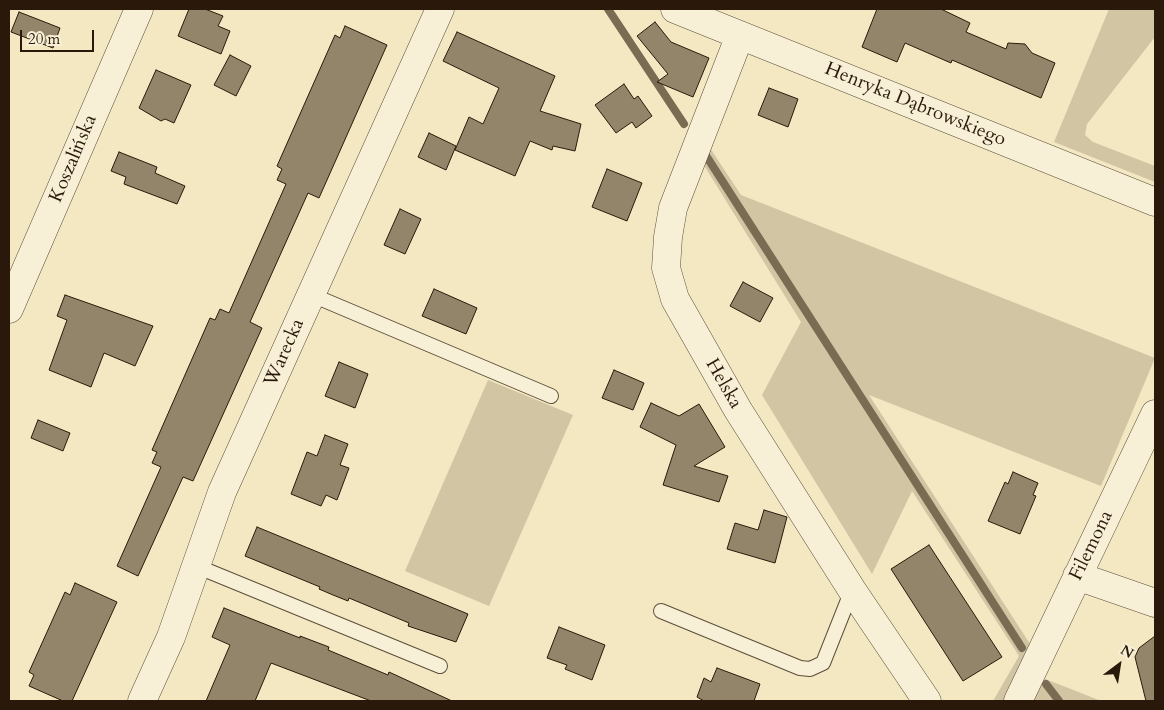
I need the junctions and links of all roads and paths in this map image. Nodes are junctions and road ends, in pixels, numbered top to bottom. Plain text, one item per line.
1 (139, 9) edge
2 (440, 9) edge
3 (675, 9) edge
4 (740, 34) junction
5 (1155, 202) edge
6 (312, 295) junction
7 (9, 308) edge
8 (551, 396) dead end
9 (1155, 414) edge
10 (196, 566) junction
11 (1078, 576) junction
12 (852, 590) junction
13 (1155, 603) edge
14 (661, 611) dead end
15 (440, 666) dead end
16 (1023, 690) edge
17 (142, 701) edge
18 (927, 701) edge

1 - 7 street, Koszalińska
2 - 6 street, Warecka
3 - 4 street, Henryka Dąbrowskiego
4 - 5 street, Henryka Dąbrowskiego
4 - 12 street, Helska
6 - 8 lane
6 - 10 street, Warecka
9 - 11 street, Filemona
10 - 15 lane
10 - 17 street, Warecka
11 - 13 street
11 - 16 street, Filemona
12 - 14 lane
12 - 18 street, Helska

